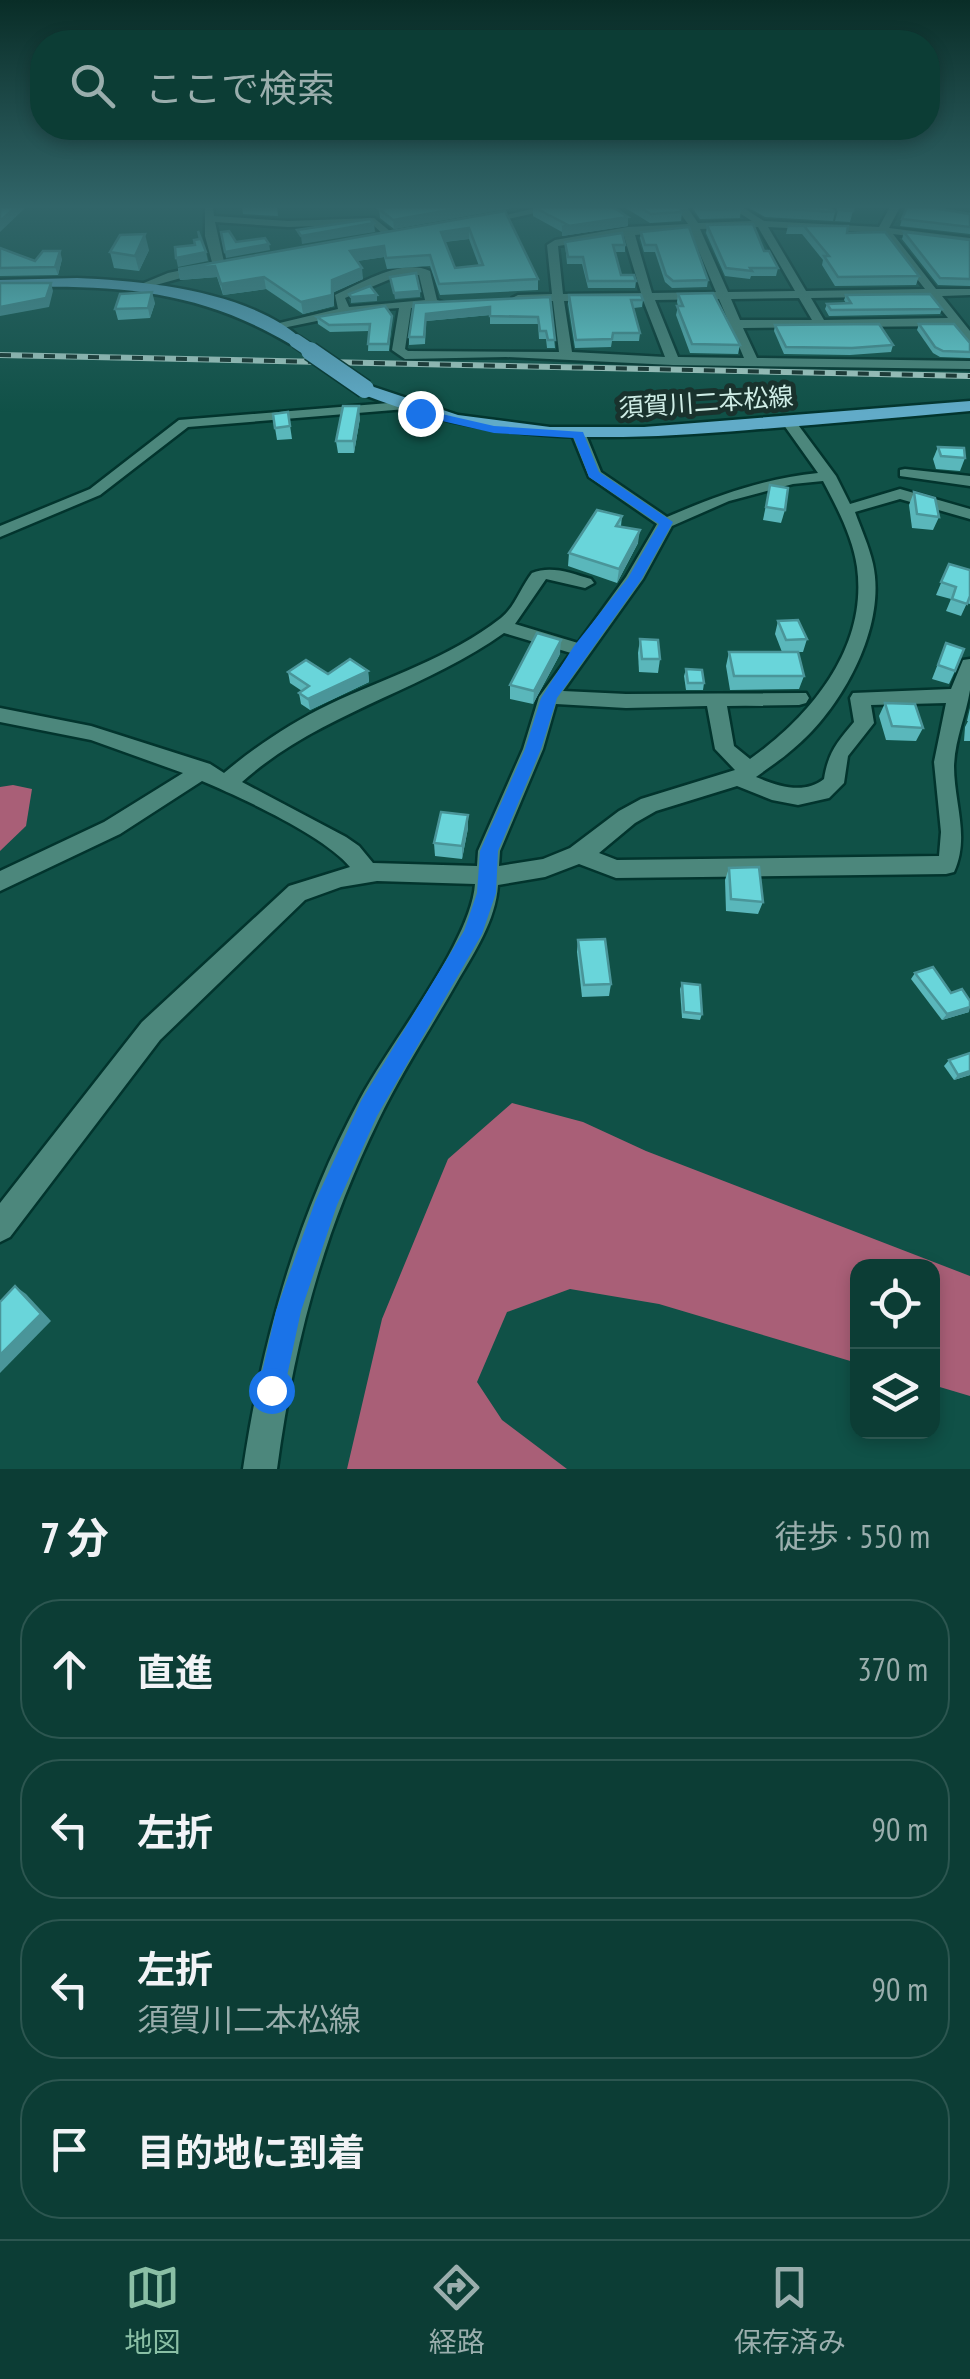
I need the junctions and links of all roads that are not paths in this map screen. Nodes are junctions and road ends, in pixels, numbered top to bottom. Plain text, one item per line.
1 (169, 276) edge
2 (394, 276) edge
3 (425, 276) edge
4 (556, 276) edge
5 (642, 276) edge
6 (715, 276) edge
7 (790, 276) edge
8 (920, 276) edge
9 (0, 284) edge
10 (146, 286) junction
11 (970, 292) edge
12 (801, 294) junction
13 (934, 294) junction
14 (647, 295) junction
15 (723, 295) junction
16 (560, 296) junction
17 (505, 299) edge
18 (450, 302) edge
19 (432, 303) junction
20 (406, 304) junction
21 (344, 310) junction
22 (956, 322) junction
23 (736, 324) junction
24 (820, 324) junction
25 (273, 326) junction
26 (970, 340) edge
27 (566, 354) junction
28 (673, 361) junction
29 (752, 362) junction
30 (970, 366) edge
31 (401, 406) junction
32 (970, 406) edge
33 (788, 422) junction
34 (579, 435) junction
35 (905, 473) dead end
36 (828, 476) junction
37 (970, 481) edge
38 (846, 510) junction
39 (970, 514) edge
40 (666, 522) junction
41 (0, 532) edge
42 (585, 583) dead end
43 (500, 626) junction
44 (580, 650) junction
45 (970, 666) edge
46 (957, 696) junction
47 (549, 698) junction
48 (798, 698) dead end
49 (716, 701) junction
50 (0, 714) edge
51 (202, 770) junction
52 (744, 774) junction
53 (229, 781) junction
54 (578, 854) junction
55 (368, 874) junction
56 (487, 875) junction
57 (0, 881) edge
58 (0, 1227) edge
59 (260, 1469) edge

1 - 10 street
2 - 21 street
3 - 19 street
4 - 16 street
5 - 14 street
6 - 15 street
7 - 12 street
8 - 13 street
9 - 10 main road, 須賀川二本松線
10 - 25 main road, 須賀川二本松線
11 - 13 street
12 - 13 street
12 - 15 street
12 - 24 street
13 - 22 street
14 - 15 street
14 - 16 street
14 - 28 street
15 - 23 street
16 - 17 street
16 - 27 street
18 - 19 street
19 - 20 street
20 - 21 street
20 - 27 street
21 - 25 street
22 - 24 street
22 - 26 street
23 - 24 street
23 - 29 street
25 - 31 main road, 須賀川二本松線, bridge
27 - 28 street
28 - 29 street
29 - 30 street
31 - 34 main road, 須賀川二本松線
31 - 41 street
32 - 33 main road, 須賀川二本松線
33 - 34 main road, 須賀川二本松線
33 - 36 street
34 - 40 street
35 - 37 street
36 - 38 street
36 - 40 street
38 - 39 street
38 - 52 street
40 - 44 street
42 - 43 street
43 - 44 street
43 - 53 street
44 - 47 street
45 - 46 street
46 - 52 street
46 - 54 street
47 - 49 street
47 - 56 street
48 - 49 street
49 - 52 street
50 - 51 street
51 - 53 street
51 - 57 street
52 - 54 street
53 - 55 street
54 - 56 street
55 - 56 street
55 - 58 street
56 - 59 street

